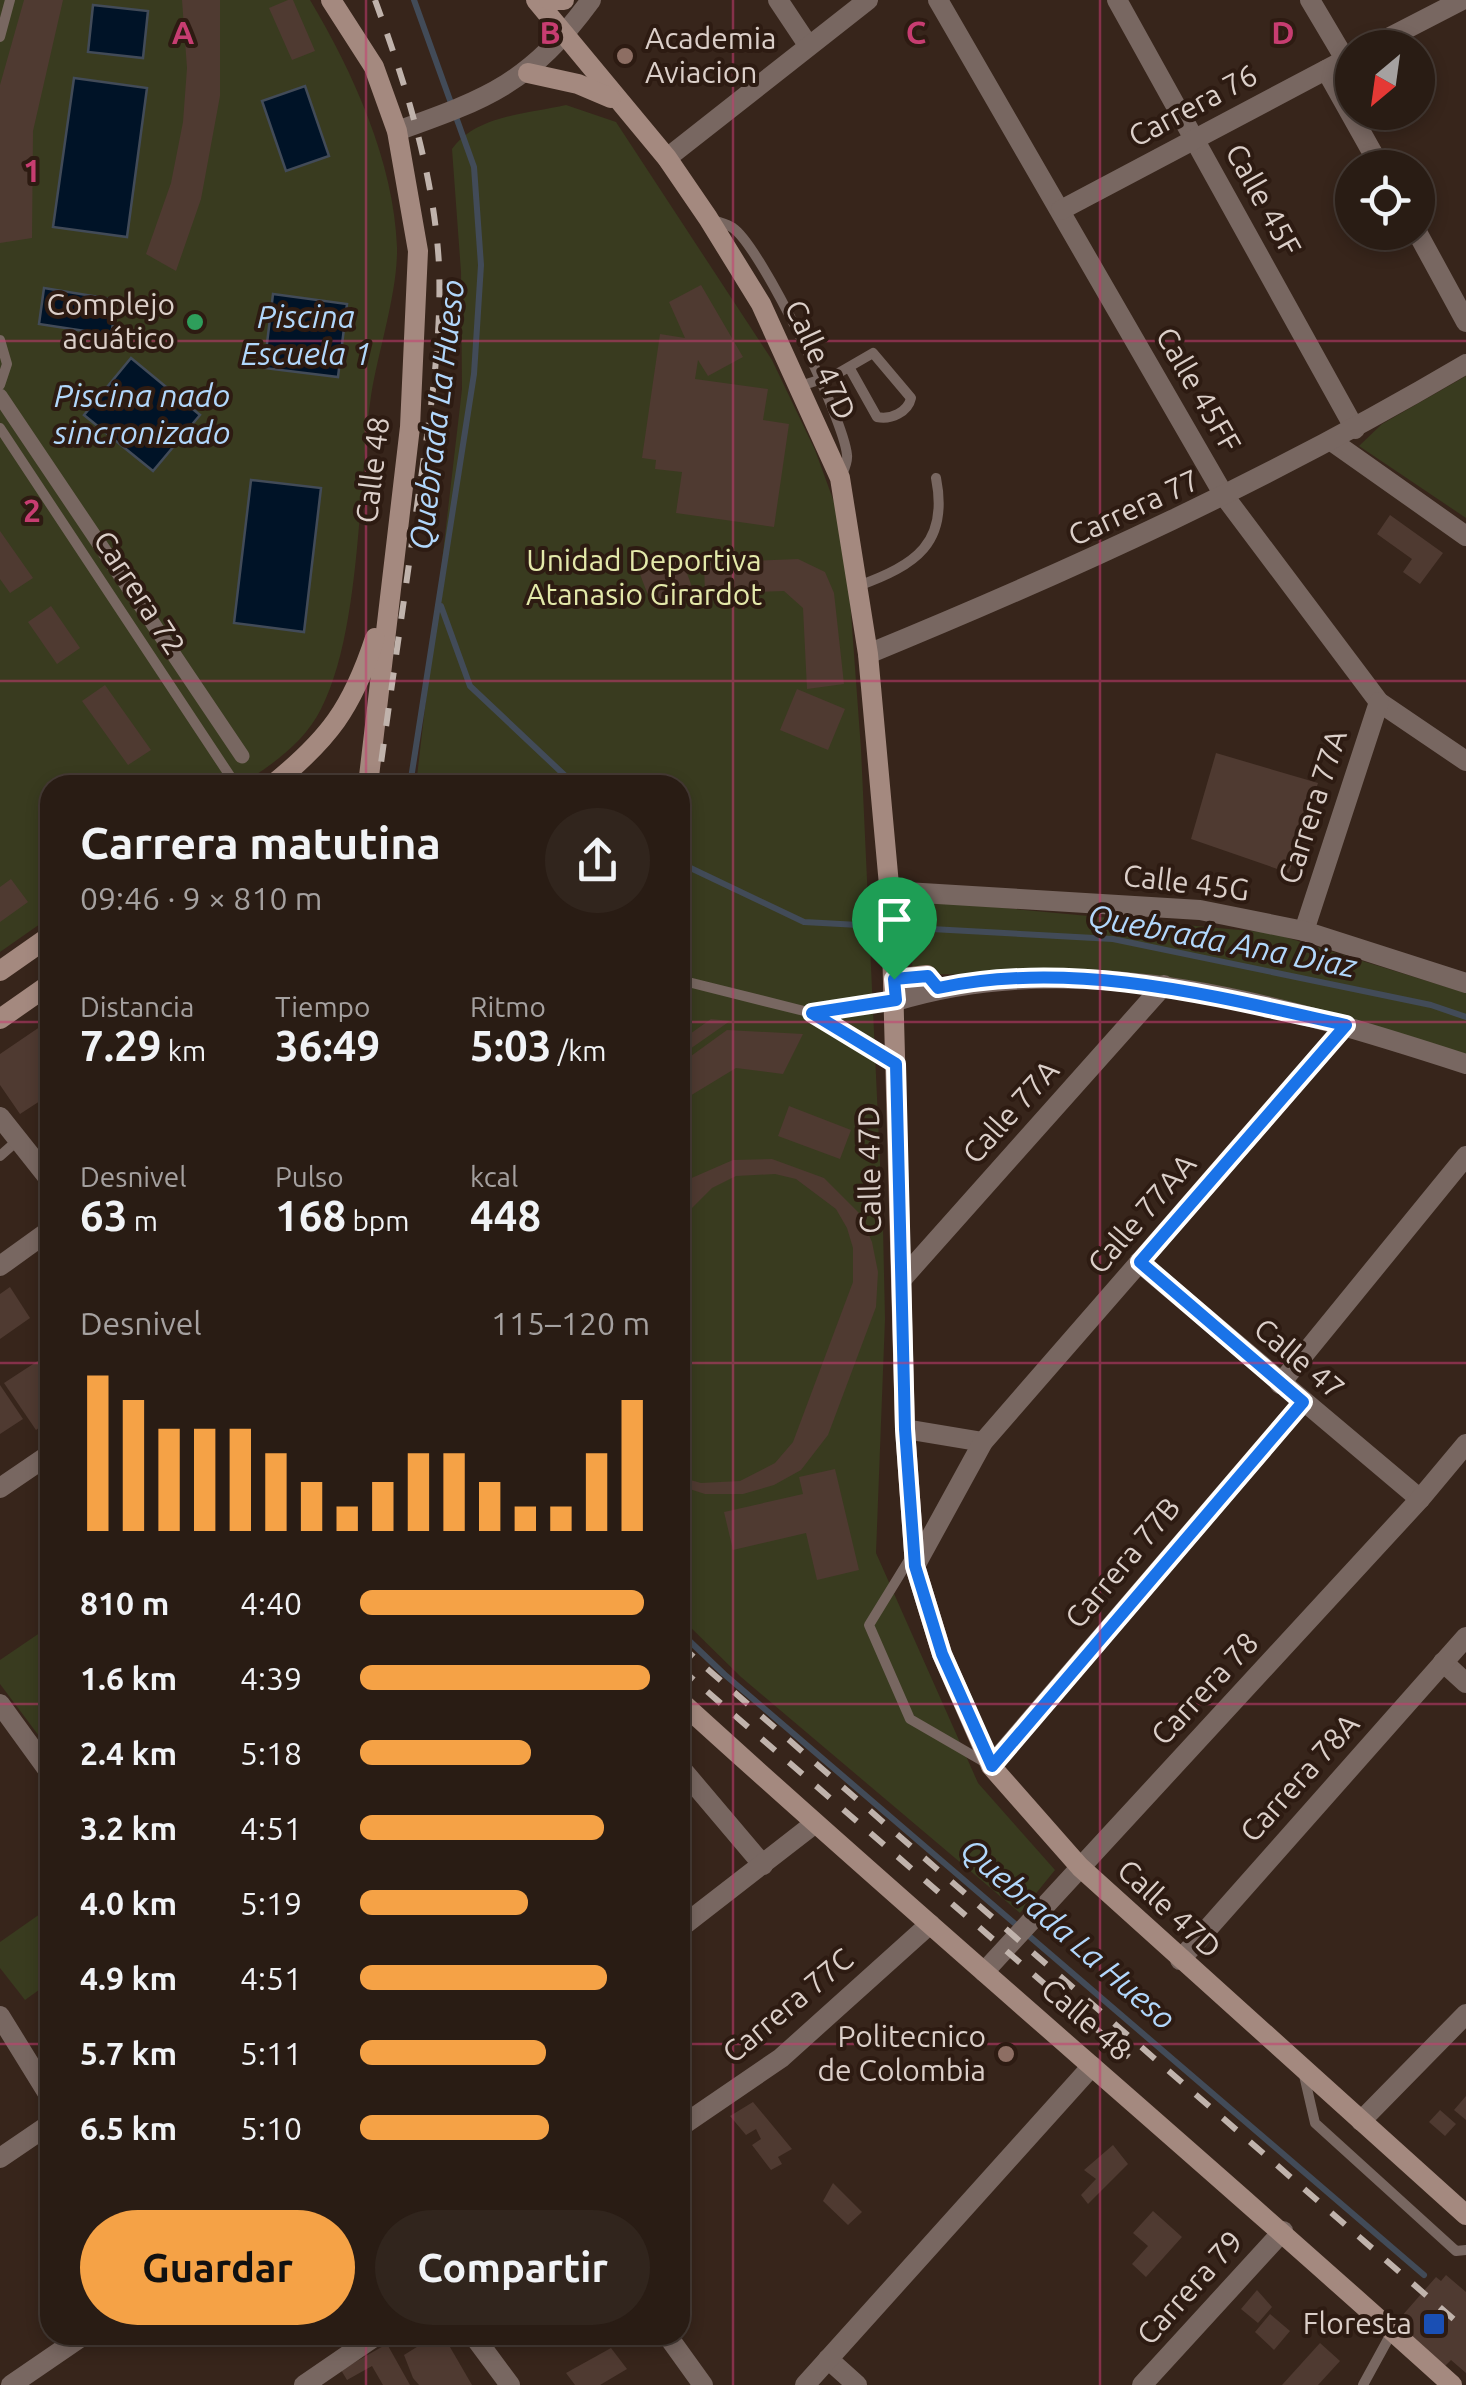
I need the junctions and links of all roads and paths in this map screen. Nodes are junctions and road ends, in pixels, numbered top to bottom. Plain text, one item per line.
1 (10, 0) edge
2 (331, 0) edge
3 (536, 0) edge
4 (549, 0) edge
5 (564, 0) edge
6 (590, 0) edge
7 (778, 0) edge
8 (868, 0) edge
9 (938, 0) edge
10 (1117, 0) edge
11 (1310, 0) edge
12 (1461, 0) edge
13 (1466, 10) edge
14 (1403, 30) edge
15 (0, 37) edge
16 (563, 37) junction
17 (808, 45) junction
18 (1335, 50) edge
19 (1335, 65) edge
20 (528, 73) junction
21 (625, 108) junction
22 (396, 130) junction
23 (1195, 139) junction
24 (667, 158) junction
25 (1061, 210) junction
26 (1426, 250) edge
27 (1466, 322) edge
28 (0, 340) edge
29 (1466, 364) edge
30 (849, 367) junction
31 (810, 382) junction
32 (0, 385) edge
33 (0, 396) edge
34 (0, 428) edge
35 (1355, 429) junction
36 (1333, 442) junction
37 (936, 478) dead end
38 (1226, 498) junction
39 (1466, 536) edge
40 (858, 586) junction
41 (388, 598) junction
42 (868, 654) junction
43 (1379, 702) junction
44 (242, 756) dead end
45 (1466, 762) edge
46 (229, 775) edge
47 (282, 775) edge
48 (369, 775) edge
49 (890, 899) junction
50 (1304, 932) junction
51 (40, 943) edge
52 (0, 971) edge
53 (690, 982) edge
54 (1466, 983) edge
55 (895, 984) junction
56 (1164, 985) junction
57 (40, 991) edge
58 (812, 1013) junction
59 (0, 1019) edge
60 (1346, 1025) junction
61 (896, 1064) junction
62 (1466, 1064) edge
63 (0, 1117) edge
64 (18, 1140) junction
65 (0, 1156) edge
66 (1466, 1156) edge
67 (40, 1168) edge
68 (40, 1237) edge
69 (1140, 1262) junction
70 (0, 1266) edge
71 (902, 1279) junction
72 (1280, 1384) junction
73 (1303, 1402) junction
74 (905, 1429) junction
75 (983, 1442) junction
76 (1466, 1444) edge
77 (40, 1461) edge
78 (0, 1488) edge
79 (1420, 1499) junction
80 (914, 1558) junction
81 (1466, 1637) edge
82 (1443, 1662) junction
83 (1466, 1683) edge
84 (0, 1704) edge
85 (690, 1710) edge
86 (40, 1759) edge
87 (992, 1766) junction
88 (690, 1778) edge
89 (814, 1824) junction
90 (763, 1865) junction
91 (1080, 1868) junction
92 (690, 1920) edge
93 (930, 1924) junction
94 (1180, 1960) junction
95 (984, 1972) junction
96 (1466, 2014) edge
97 (0, 2016) edge
98 (1092, 2066) junction
99 (1303, 2069) junction
100 (40, 2082) edge
101 (690, 2120) edge
102 (1362, 2121) junction
103 (40, 2131) edge
104 (0, 2158) edge
105 (1466, 2215) edge
106 (1283, 2231) junction
107 (1466, 2250) edge
108 (1392, 2331) junction
109 (69, 2345) edge
110 (362, 2345) edge
111 (480, 2345) edge
112 (673, 2345) edge
113 (828, 2359) junction
114 (10, 2385) edge
115 (304, 2385) edge
116 (510, 2385) edge
117 (702, 2385) edge
118 (804, 2385) edge
119 (857, 2385) edge
120 (1142, 2385) edge
121 (1363, 2385) edge
122 (1452, 2385) edge

1 - 15 lane
2 - 22 main road, Calle 48
3 - 16 main road, Calle 47D
4 - 5 main road
6 - 16 street
7 - 17 street
8 - 17 street
9 - 25 street, Calle 45FF
10 - 23 street, Calle 45F
11 - 18 street
12 - 13 street
12 - 14 street
16 - 20 street
16 - 21 main road, Calle 47D
17 - 24 street
19 - 23 street, Carrera 76
20 - 21 main road
20 - 22 street
21 - 24 main road, Calle 47D
22 - 41 main road, Calle 48
23 - 25 street, Carrera 76
23 - 35 street, Calle 45F
24 - 31 main road, Calle 47D
25 - 38 street, Calle 45FF
26 - 27 street
28 - 32 lane
29 - 35 street, Carrera 77
30 - 30 lane
30 - 31 lane
31 - 40 main road, Calle 47D
33 - 44 street
34 - 46 lane, Carrera 72
35 - 36 street, Carrera 77
36 - 38 street, Carrera 77
36 - 39 street
37 - 40 lane
38 - 42 street, Carrera 77
38 - 43 street, Calle 45FF
40 - 42 main road, Calle 47D
41 - 47 main road
41 - 48 main road, Calle 48
42 - 49 main road, Calle 47D
43 - 45 street, Calle 45FF
43 - 50 street, Carrera 77A
49 - 50 street, Calle 45G
49 - 55 main road, Calle 47D
50 - 54 street, Calle 45G
51 - 52 main road
53 - 58 lane
55 - 56 street
55 - 58 lane
55 - 61 main road, Calle 47D
56 - 60 street
56 - 71 street, Calle 77A
57 - 59 main road
58 - 61 lane
60 - 62 street
60 - 69 street, Calle 77AA
61 - 71 main road, Calle 47D
63 - 64 street
64 - 65 lane
64 - 67 street
66 - 72 street
68 - 70 street
69 - 72 street, Calle 47
69 - 75 street, Calle 77AA
71 - 74 main road, Calle 47D
72 - 73 street, Calle 47
73 - 79 street, Calle 47
73 - 87 street, Carrera 77B
74 - 75 street
74 - 80 main road, Calle 47D
75 - 80 street, Calle 77AA
76 - 79 street, Carrera 78
77 - 78 street
79 - 91 street, Carrera 78
80 - 87 main road, Calle 47D
80 - 87 lane
81 - 82 street, Carrera 78A
82 - 83 street
82 - 94 street, Carrera 78A
84 - 86 street
85 - 89 main road, Calle 48
87 - 91 main road, Calle 47D
88 - 90 street
89 - 90 street
89 - 93 main road, Calle 48
90 - 92 street
91 - 94 main road, Calle 47D
91 - 95 street, Carrera 78
93 - 95 main road, Calle 48
93 - 101 street, Carrera 77C
94 - 99 main road, Calle 47D
95 - 98 main road, Calle 48
96 - 102 street
97 - 100 street
98 - 106 main road, Calle 48
98 - 113 street
99 - 102 main road, Calle 47D
99 - 107 lane
102 - 105 main road, Calle 47D
103 - 104 street
106 - 108 main road, Calle 48
106 - 120 street, Carrera 79
108 - 121 lane
108 - 122 main road, Calle 48
109 - 114 street
110 - 115 street
111 - 116 street
112 - 117 street
113 - 118 street
113 - 119 street

